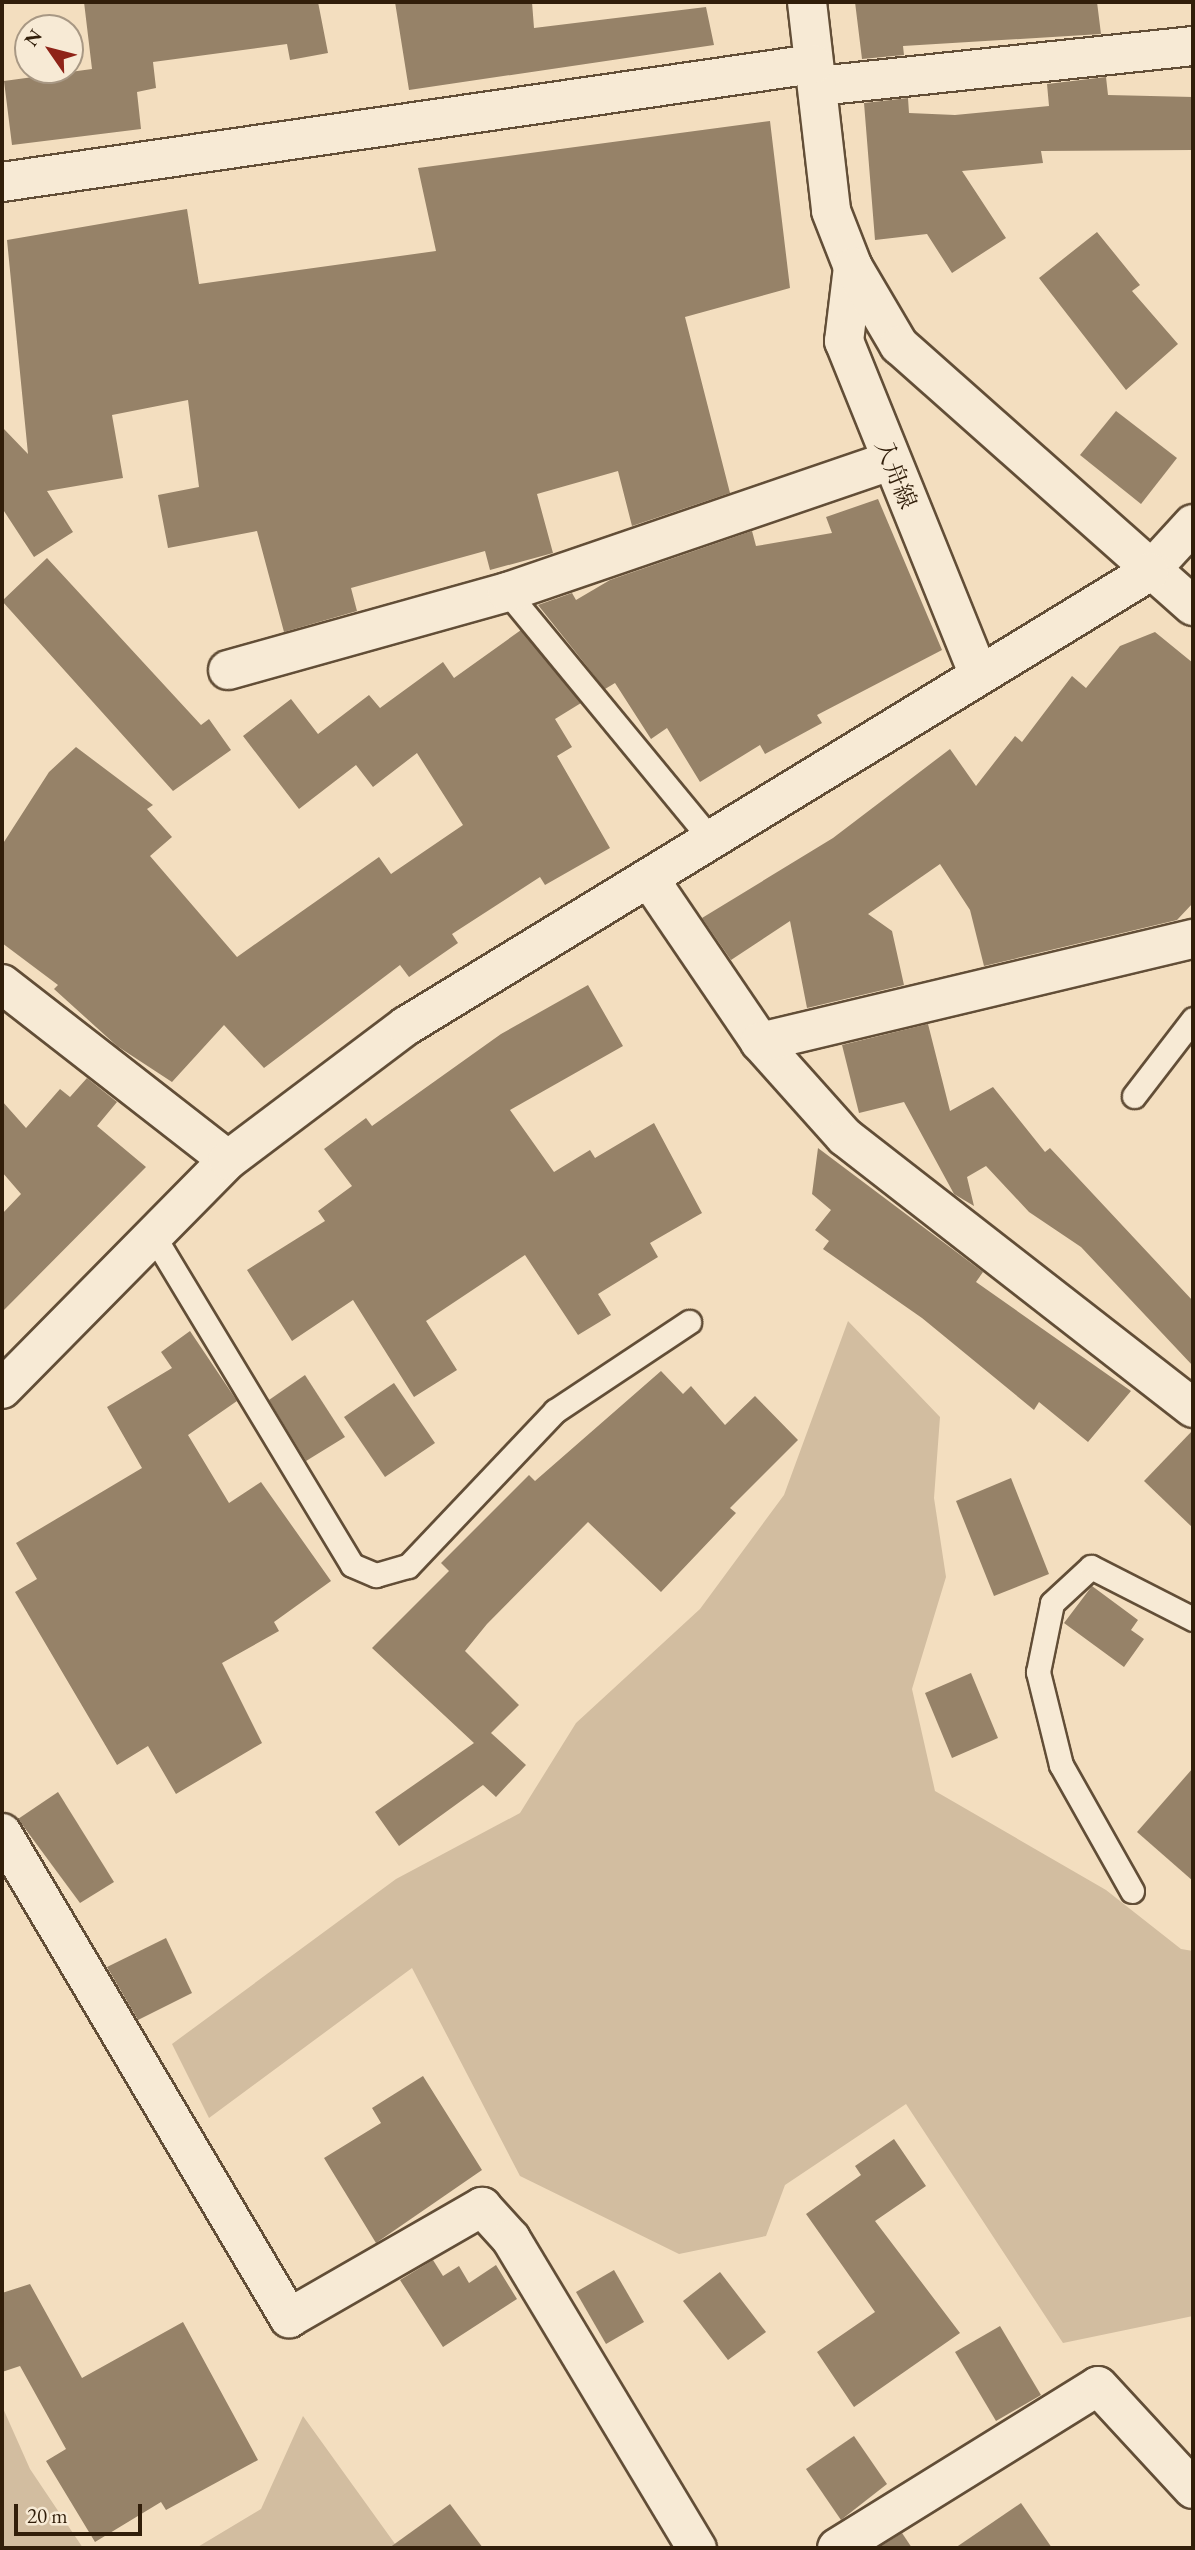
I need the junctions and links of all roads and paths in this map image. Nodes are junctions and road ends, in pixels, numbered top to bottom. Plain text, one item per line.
1 (807, 2) edge
2 (1193, 46) edge
3 (816, 75) junction
4 (2, 182) edge
5 (853, 267) junction
6 (890, 461) junction
7 (1193, 524) edge
8 (1149, 572) junction
9 (507, 592) junction
10 (1193, 606) edge
11 (228, 670) dead end
12 (979, 675) junction
13 (712, 841) junction
14 (650, 880) junction
15 (1193, 939) edge
16 (2, 984) edge
17 (1193, 1019) edge
18 (760, 1042) junction
19 (1134, 1096) dead end
20 (228, 1160) junction
21 (153, 1235) junction
22 (689, 1322) dead end
23 (2, 1389) edge
24 (1193, 1408) edge
25 (1193, 1619) edge
26 (2, 1833) edge
27 (1132, 1891) dead end
28 (1193, 2489) edge
29 (697, 2548) edge
30 (837, 2548) edge

1 - 3 street
2 - 3 street
3 - 4 street
3 - 5 street
5 - 6 street, 入舟線
5 - 8 street
6 - 9 street
6 - 12 street, 入舟線
7 - 8 street
8 - 10 street
8 - 12 street
9 - 11 street
9 - 13 lane
12 - 13 street
13 - 14 street
14 - 18 street
14 - 20 street
15 - 18 street
16 - 20 street
17 - 19 lane
18 - 24 street
20 - 21 street
21 - 22 lane
21 - 23 street
25 - 27 lane
26 - 29 street
28 - 30 street

